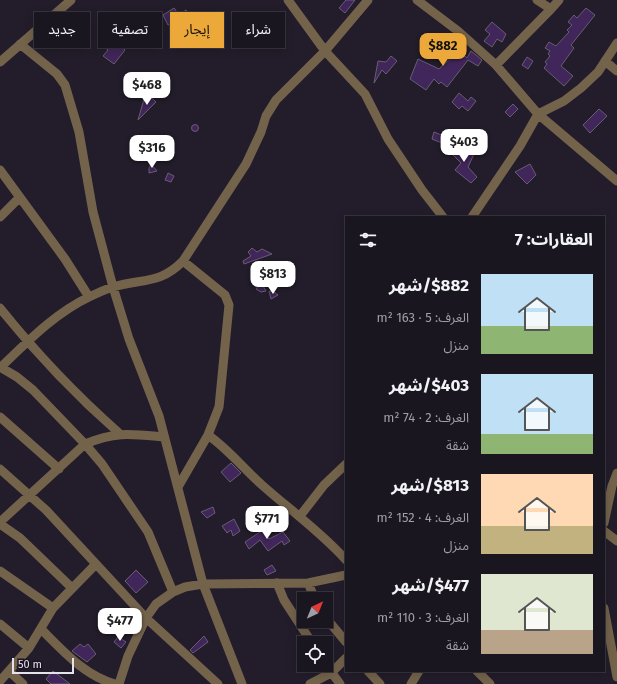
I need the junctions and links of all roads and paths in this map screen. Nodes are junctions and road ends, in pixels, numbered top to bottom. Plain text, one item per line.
1 (71, 0) edge
2 (288, 0) edge
3 (368, 0) edge
4 (417, 0) edge
5 (537, 0) edge
6 (559, 0) edge
7 (551, 9) junction
8 (617, 43) edge
9 (20, 44) junction
10 (325, 51) junction
11 (605, 61) junction
12 (0, 62) edge
13 (496, 65) junction
14 (617, 71) edge
15 (538, 114) junction
16 (0, 170) edge
17 (617, 181) edge
18 (19, 198) junction
19 (442, 216) edge
20 (473, 216) edge
21 (0, 217) edge
22 (183, 260) junction
23 (113, 287) junction
24 (89, 297) junction
25 (0, 308) edge
26 (27, 342) junction
27 (0, 368) edge
28 (0, 417) edge
29 (119, 433) junction
30 (208, 435) junction
31 (164, 436) junction
32 (85, 444) junction
33 (345, 465) edge
34 (0, 469) edge
35 (59, 469) junction
36 (617, 474) edge
37 (178, 487) junction
38 (30, 495) junction
39 (300, 516) junction
40 (605, 518) edge
41 (0, 523) edge
42 (605, 532) edge
43 (617, 541) edge
44 (345, 559) edge
45 (95, 565) junction
46 (0, 571) edge
47 (345, 575) edge
48 (277, 583) junction
49 (308, 583) junction
50 (203, 584) junction
51 (72, 588) junction
52 (173, 592) junction
53 (312, 592) edge
54 (53, 608) junction
55 (605, 613) edge
56 (146, 618) junction
57 (0, 624) edge
58 (333, 626) edge
59 (41, 629) junction
60 (307, 636) edge
61 (345, 641) edge
62 (29, 648) junction
63 (345, 659) edge
64 (333, 666) edge
65 (324, 672) edge
66 (330, 672) edge
67 (369, 672) edge
68 (417, 672) edge
69 (478, 672) edge
70 (617, 677) edge
71 (2, 678) edge
72 (23, 684) edge
73 (115, 684) edge
74 (119, 684) edge
75 (218, 684) edge
76 (242, 684) edge
77 (310, 684) edge
78 (340, 684) edge
79 (380, 684) edge
80 (411, 684) edge
81 (490, 684) edge

1 - 9 street
2 - 10 street
3 - 10 street
4 - 13 street
5 - 7 street
6 - 7 street
7 - 13 street
8 - 11 street
9 - 12 street
9 - 23 street
10 - 19 street
10 - 22 street
11 - 14 street
11 - 15 street
13 - 15 street
15 - 17 street
15 - 20 street
16 - 18 street
18 - 21 street
18 - 24 street
22 - 23 street
22 - 30 street
23 - 24 street
23 - 31 street
24 - 26 street
25 - 26 street
26 - 27 street
26 - 29 street
27 - 32 street
28 - 35 street
29 - 31 street
29 - 32 street
30 - 37 street
30 - 39 street
31 - 37 street
32 - 35 street
32 - 52 street
33 - 39 street
34 - 38 street
35 - 38 street
36 - 40 street
37 - 50 street
38 - 41 street
38 - 45 street
39 - 44 street
41 - 51 street
42 - 43 street
45 - 51 street
45 - 56 street
46 - 54 street
47 - 49 street
48 - 49 street
48 - 50 street
48 - 60 street
49 - 53 street
50 - 52 street
50 - 76 street
51 - 54 street
52 - 56 street
54 - 59 street
55 - 70 street
56 - 74 street
56 - 75 street
57 - 62 street
58 - 61 street
59 - 62 street
59 - 73 street
62 - 71 street
63 - 64 street
65 - 77 street
66 - 78 street
67 - 79 street
68 - 80 street
69 - 81 street
71 - 72 street

